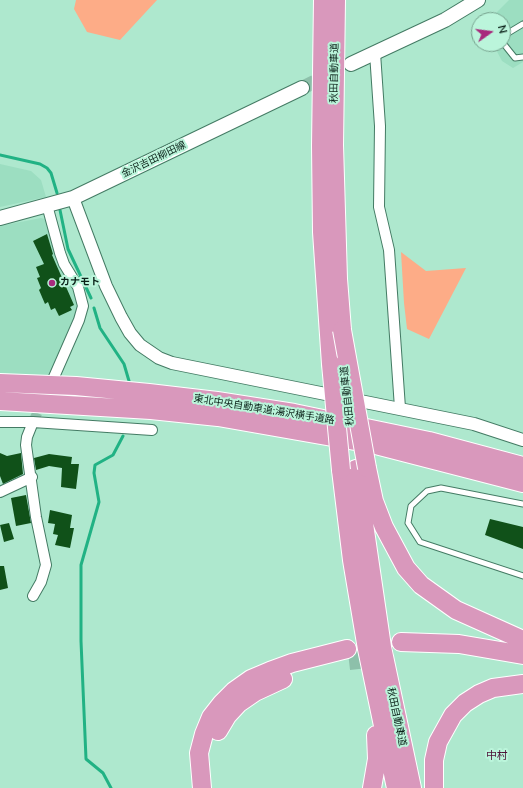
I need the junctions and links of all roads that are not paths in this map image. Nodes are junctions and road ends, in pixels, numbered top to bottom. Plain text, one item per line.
1 (323, 0) edge
2 (336, 0) edge
3 (478, 0) edge
4 (523, 24) edge
5 (511, 31) edge
6 (510, 52) edge
7 (375, 53) junction
8 (523, 57) edge
9 (351, 64) dead end
10 (302, 88) tunnel mouth
11 (73, 198) junction
12 (47, 205) junction
13 (0, 218) edge
14 (54, 376) tunnel mouth
15 (0, 383) edge
16 (0, 401) edge
17 (400, 408) junction
18 (0, 422) edge
19 (33, 422) junction
20 (152, 430) dead end
21 (523, 440) edge
22 (523, 466) edge
23 (355, 469) junction
24 (32, 477) junction
25 (523, 483) edge
26 (0, 492) edge
27 (523, 504) edge
28 (523, 576) edge
29 (33, 596) dead end
30 (523, 640) edge
31 (523, 655) edge
32 (523, 667) edge
33 (523, 684) edge
34 (202, 788) edge
35 (214, 788) edge
36 (372, 788) edge
37 (396, 788) edge
38 (412, 788) edge
39 (434, 788) edge

1 - 23 highway, 秋田自動車道, bridge
2 - 23 highway, 秋田自動車道, bridge
3 - 7 main road
4 - 5 lane
6 - 8 lane
7 - 9 main road
7 - 17 street
10 - 11 main road, 金沢吉田柳田線
11 - 12 main road, 金沢吉田柳田線
11 - 17 street
12 - 13 main road, 金沢吉田柳田線
12 - 14 street
15 - 22 highway, 東北中央自動車道;湯沢横手道路
16 - 25 highway, 東北中央自動車道;湯沢横手道路
17 - 21 street
18 - 19 street
19 - 20 street
19 - 24 street
23 - 30 highway
23 - 36 highway
23 - 37 highway, 秋田自動車道
23 - 38 highway, 秋田自動車道
24 - 26 street
24 - 29 street
27 - 28 lane
31 - 32 highway
33 - 39 highway
34 - 35 highway

